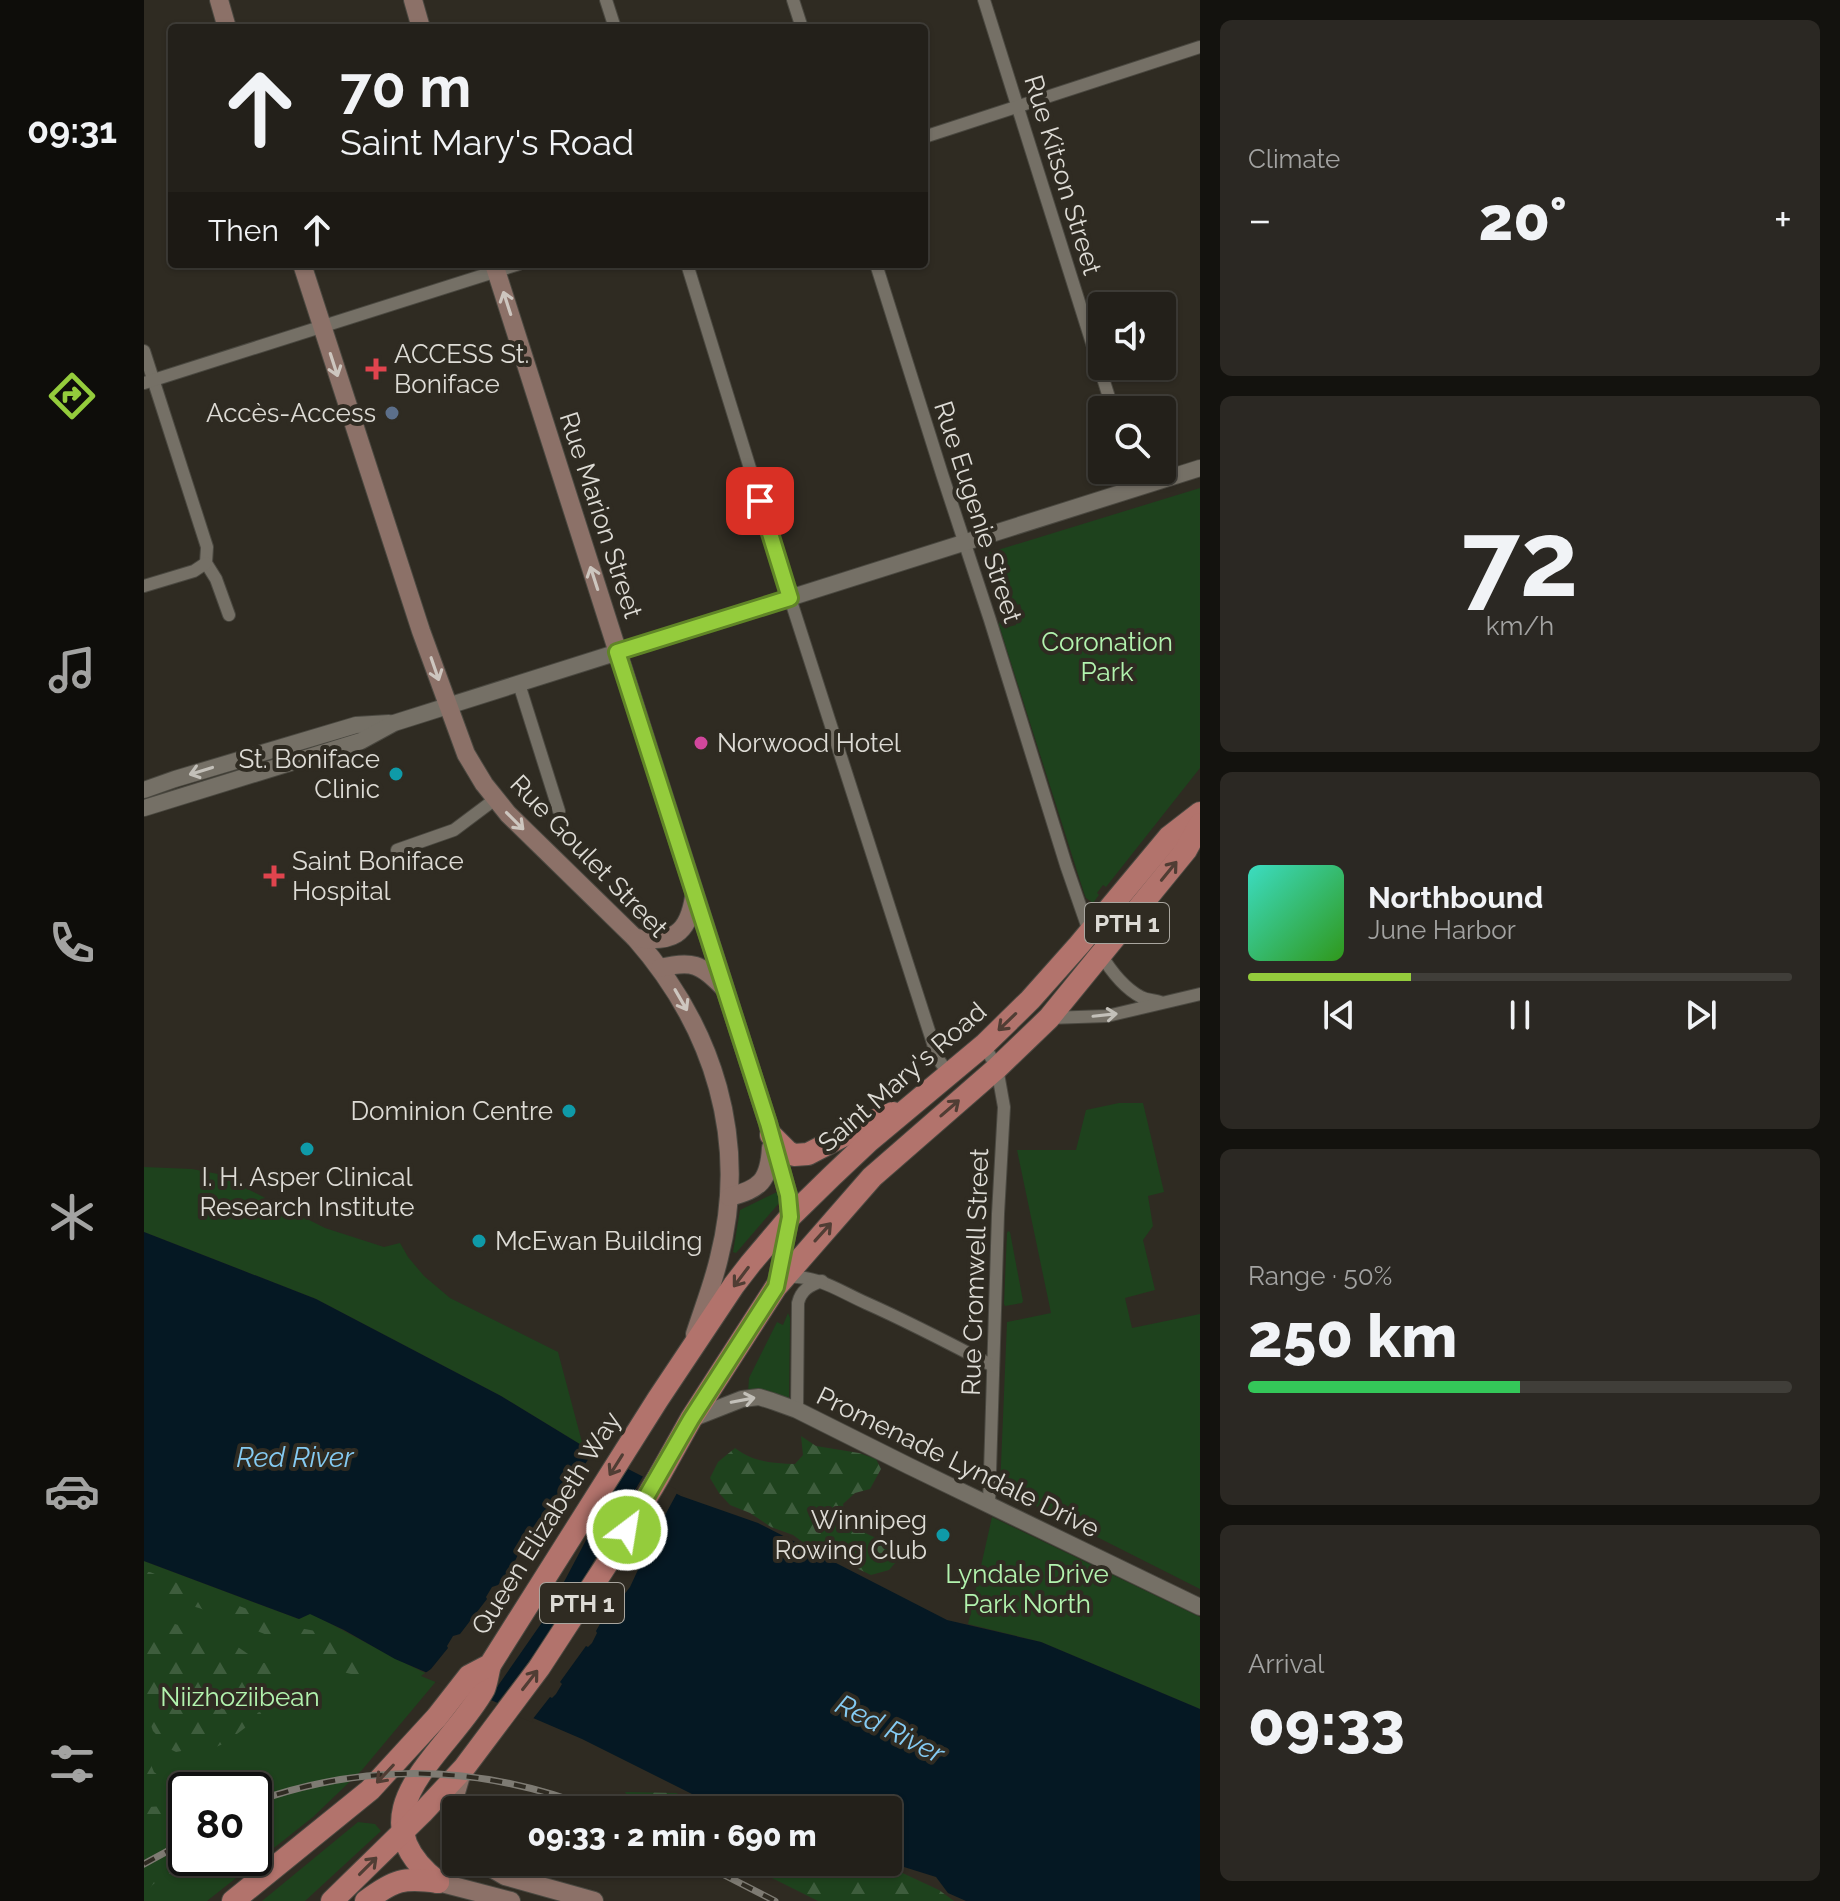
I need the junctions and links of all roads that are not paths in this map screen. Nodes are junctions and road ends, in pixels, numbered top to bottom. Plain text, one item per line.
1 (219, 0) edge
2 (413, 0) edge
3 (606, 0) edge
4 (793, 0) edge
5 (984, 0) edge
6 (226, 24) edge
7 (420, 24) edge
8 (614, 24) edge
9 (801, 24) edge
10 (1200, 47) edge
11 (1018, 106) junction
12 (928, 136) edge
13 (303, 268) edge
14 (496, 268) edge
15 (688, 268) edge
16 (877, 268) edge
17 (322, 326) junction
18 (144, 351) edge
19 (149, 382) edge
20 (1109, 396) edge
21 (1200, 468) edge
22 (1136, 484) edge
23 (1137, 488) junction
24 (965, 543) junction
25 (206, 563) junction
26 (144, 586) edge
27 (790, 598) junction
28 (229, 615) dead end
29 (617, 652) junction
30 (519, 684) junction
31 (448, 707) junction
32 (394, 723) junction
33 (258, 754) junction
34 (263, 772) junction
35 (144, 790) edge
36 (494, 800) junction
37 (144, 808) edge
38 (559, 811) dead end
39 (1200, 813) edge
40 (1200, 824) edge
41 (397, 850) dead end
42 (695, 893) junction
43 (1088, 933) junction
44 (635, 938) junction
45 (1101, 955) junction
46 (660, 968) junction
47 (724, 990) junction
48 (1200, 994) edge
49 (1160, 1002) junction
50 (1049, 1018) junction
51 (984, 1045) junction
52 (997, 1068) junction
53 (949, 1074) junction
54 (909, 1107) junction
55 (771, 1135) junction
56 (869, 1141) junction
57 (872, 1177) junction
58 (729, 1197) junction
59 (790, 1217) junction
60 (822, 1281) junction
61 (780, 1282) junction
62 (690, 1350) junction
63 (993, 1366) junction
64 (658, 1399) joint
65 (797, 1410) junction
66 (691, 1419) junction
67 (989, 1504) junction
68 (1200, 1607) edge
69 (447, 1722) junction
70 (464, 1768) junction
71 (455, 1796) edge
72 (403, 1830) junction
73 (506, 1876) edge
74 (438, 1882) junction
75 (502, 1900) edge
76 (233, 1901) edge
77 (332, 1901) edge
78 (366, 1901) edge
79 (594, 1901) edge

1 - 6 main road
2 - 7 main road
3 - 8 street
4 - 9 street
5 - 11 street, Rue Kitson Street
10 - 11 street
11 - 12 street
11 - 20 street, Rue Kitson Street
13 - 17 main road, Rue Goulet Street
14 - 17 street
29 -> 14 main road, Rue Marion Street
15 - 27 street
16 - 24 street, Rue Eugenie Street
17 - 19 street
17 -> 31 main road, Rue Goulet Street
18 - 19 street
19 - 25 street
21 - 23 street
22 - 23 street
23 - 24 street
24 - 27 street
24 - 43 street, Rue Eugenie Street
25 - 26 street
25 - 28 street
27 - 29 street
27 - 53 street
29 - 30 street
29 - 42 main road, Rue Marion Street
30 - 31 street
30 - 38 street
31 - 32 street
31 - 36 main road, Rue Goulet Street
32 - 33 street
32 - 34 street
33 - 34 street
33 -> 35 street
34 - 37 street
36 - 41 street
36 -> 44 main road, Rue Goulet Street
39 - 43 highway, Saint Mary's Road / PTH 1
45 -> 40 highway, Saint Mary's Road / PTH 1
42 - 44 main road
42 - 47 main road, Rue Marion Street
43 - 45 street, Rue Eugenie Street
43 -> 51 highway, Saint Mary's Road / PTH 1
44 - 46 main road, Rue Goulet Street
45 - 49 street, Rue Eugenie Street
45 - 50 highway, Saint Mary's Road / PTH 1
46 - 47 main road
46 -> 58 main road, Rue Goulet Street
47 - 55 main road, Rue Marion Street
48 - 49 street
50 -> 49 street
50 - 52 highway, Saint Mary's Road / PTH 1
51 - 52 street, Rue Cromwell Street
51 - 53 highway, Saint Mary's Road / PTH 1
57 -> 52 highway, Saint Mary's Road / PTH 1
52 - 63 street, Rue Cromwell Street
53 - 54 highway, Saint Mary's Road / PTH 1
54 - 55 highway
54 - 56 highway, Saint Mary's Road / PTH 1
55 - 58 main road
55 - 59 main road, Rue Marion Street
56 - 57 highway
56 - 59 highway, Saint Mary's Road / PTH 1
61 -> 57 highway, Saint Mary's Road / PTH 1
58 - 62 main road, Rue Goulet Street
59 - 61 main road, Rue Marion Street
59 -> 62 highway, Saint Mary's Road / PTH 1
60 - 61 street
60 - 63 street
60 - 65 street
61 - 66 highway, Saint Mary's Road / PTH 1
62 - 64 highway, Saint Mary's Road / PTH 1
63 - 67 street, Rue Cromwell Street
64 -> 69 highway, Queen Elizabeth Way / PTH 1
66 -> 65 street, Promenade Lyndale Drive
65 - 67 street, Promenade Lyndale Drive
70 -> 66 highway, PTH 1
67 - 68 street, Promenade Lyndale Drive
69 - 72 highway
69 -> 76 highway, Queen Elizabeth Way / PTH 1
70 - 71 main road
70 - 72 highway, PTH 1
72 - 74 highway
77 -> 72 highway, PTH 1
73 - 79 main road
74 - 75 main road
74 - 78 highway

